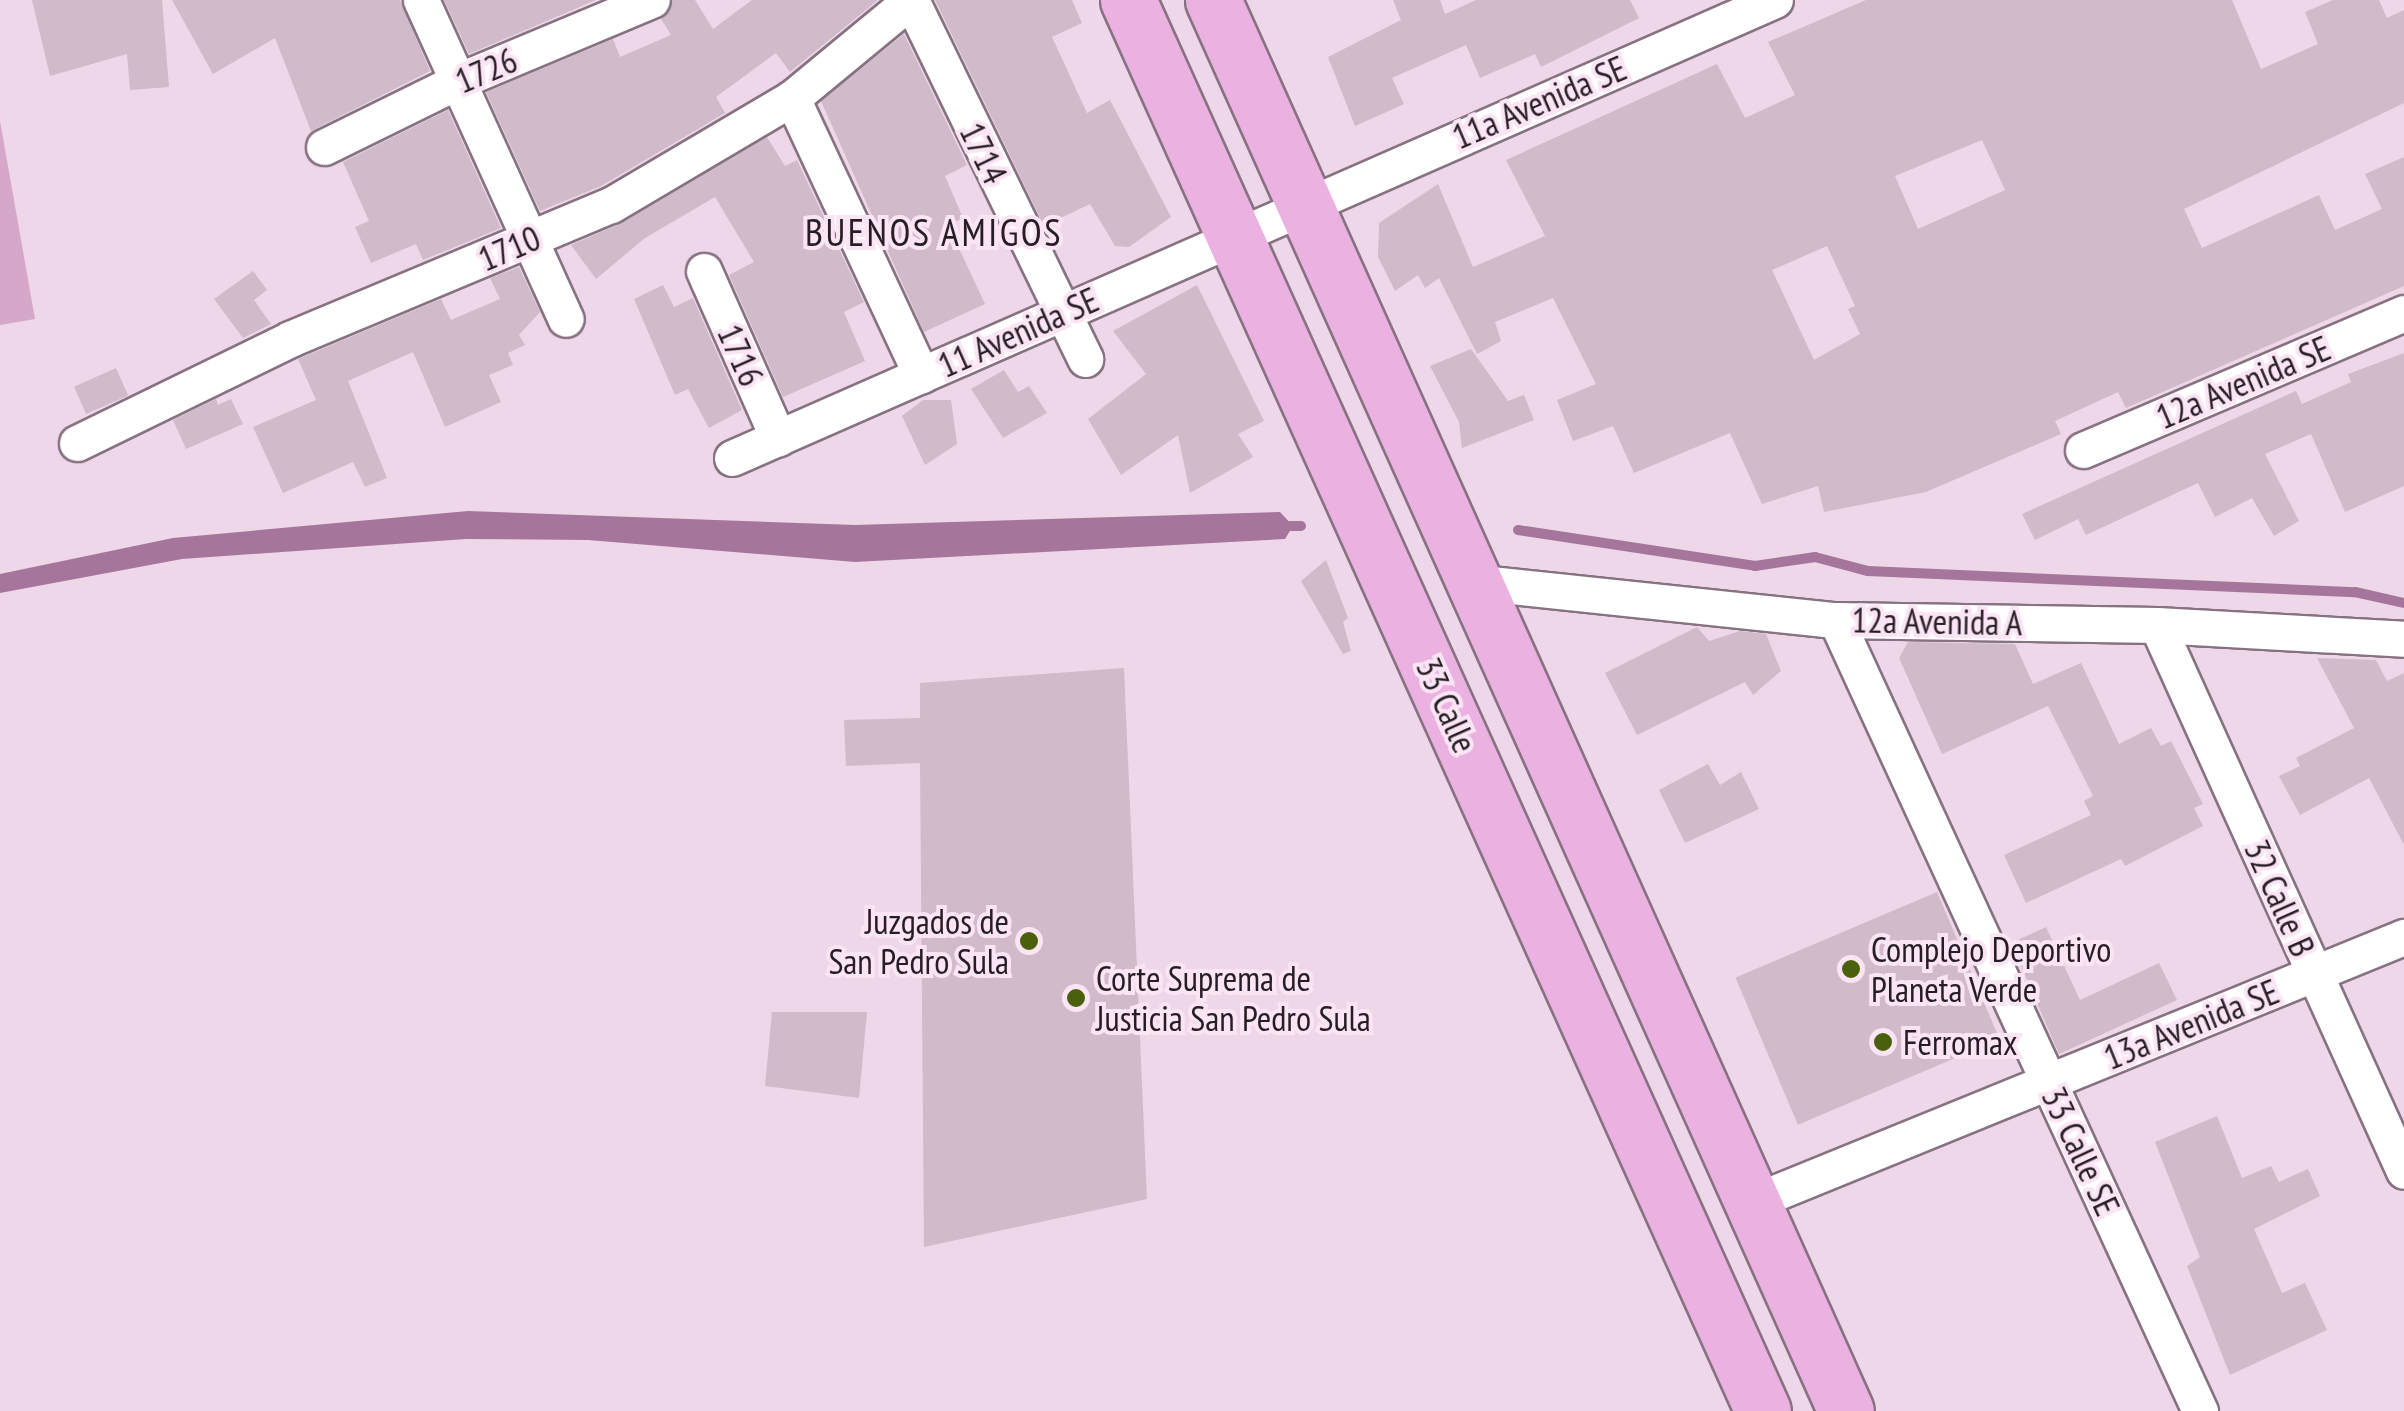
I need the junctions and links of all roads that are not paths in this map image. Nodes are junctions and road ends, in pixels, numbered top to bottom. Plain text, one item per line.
1 (422, 0) edge
2 (652, 0) edge
3 (912, 0) edge
4 (1128, 0) edge
5 (1212, 0) edge
6 (1775, 0) edge
7 (458, 80) junction
8 (792, 98) junction
9 (324, 146) dead end
10 (1304, 204) junction
11 (1234, 236) junction
12 (530, 239) junction
13 (704, 271) dead end
14 (1061, 312) junction
15 (2404, 314) edge
16 (566, 319) dead end
17 (1085, 358) dead end
18 (921, 374) junction
19 (778, 438) junction
20 (77, 444) dead end
21 (2083, 450) dead end
22 (732, 458) dead end
23 (1472, 582) junction
24 (1836, 620) junction
25 (2157, 625) junction
26 (2404, 639) edge
27 (2404, 937) edge
28 (2314, 974) junction
29 (2049, 1082) junction
30 (2404, 1172) edge
31 (1755, 1200) junction
32 (1763, 1411) edge
33 (1846, 1411) edge
34 (2200, 1411) edge

1 - 7 street
2 - 7 street, 1726
3 - 8 street, 1710
3 - 14 street, 1714
4 - 11 main road, 33 Calle
5 - 10 main road
6 - 10 street, 11a Avenida SE
7 - 9 street, 1726
7 - 12 street
8 - 12 street, 1710
8 - 18 street
10 - 11 street, 11 Avenida SE
10 - 23 main road
11 - 14 street, 11 Avenida SE
11 - 32 main road, 33 Calle
12 - 16 street
12 - 20 street, 1710
13 - 19 street, 1716
14 - 17 street, 1714
14 - 18 street, 11 Avenida SE
15 - 21 street, 12a Avenida SE
18 - 19 street, 11 Avenida SE
19 - 22 street, 11 Avenida SE
23 - 24 street, 12a Avenida A
23 - 31 main road
24 - 25 street, 12a Avenida A
24 - 29 street, 33 Calle SE
25 - 26 street, 12a Avenida A
25 - 28 street, 32 Calle B
27 - 28 street, 13a Avenida SE
28 - 29 street, 13a Avenida SE
28 - 30 street, 32 Calle B
29 - 31 street, 13a Avenida SE
29 - 34 street, 33 Calle SE
31 - 33 main road

